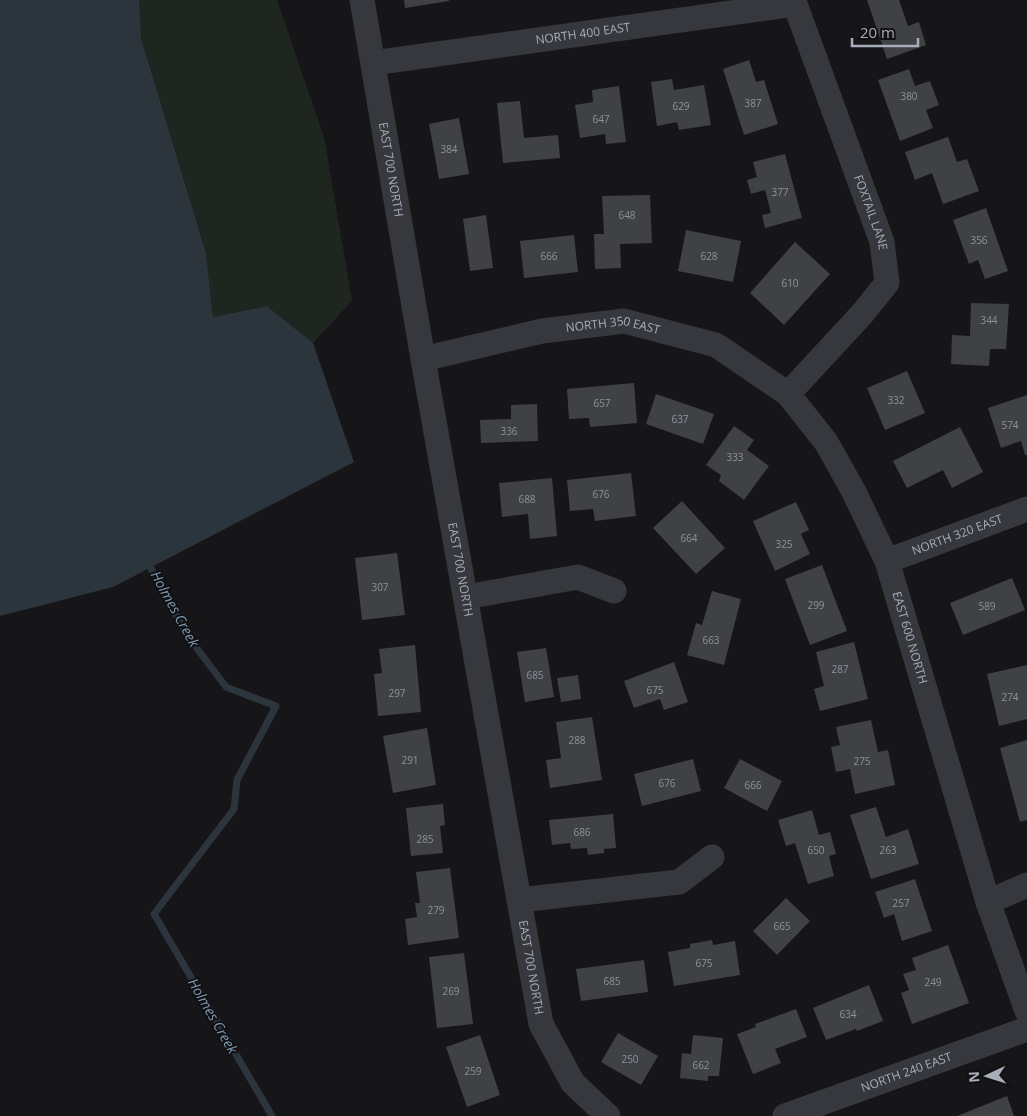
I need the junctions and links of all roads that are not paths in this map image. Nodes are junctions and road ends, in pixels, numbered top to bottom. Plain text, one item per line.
1 (362, 0) edge
2 (795, 4) joint
3 (373, 63) junction
4 (423, 359) junction
5 (788, 394) junction
6 (1027, 509) edge
7 (887, 561) junction
8 (614, 591) dead end
9 (466, 597) junction
10 (712, 857) dead end
11 (1027, 885) edge
12 (519, 900) junction
13 (988, 902) junction
14 (1027, 1011) edge
15 (1027, 1029) edge
16 (608, 1116) edge
17 (785, 1116) edge

1 - 3 street, EAST 700 NORTH
2 - 3 street, NORTH 400 EAST
2 - 5 street, FOXTAIL LANE
3 - 4 street, EAST 700 NORTH
4 - 5 street, NORTH 350 EAST
4 - 9 street, EAST 700 NORTH
5 - 7 street, EAST 600 NORTH
6 - 7 street, NORTH 320 EAST
7 - 13 street, EAST 600 NORTH
8 - 9 street
9 - 12 street, EAST 700 NORTH
10 - 12 street
11 - 13 street
12 - 16 street, EAST 700 NORTH
13 - 14 street, EAST 600 NORTH
15 - 17 street, NORTH 240 EAST

